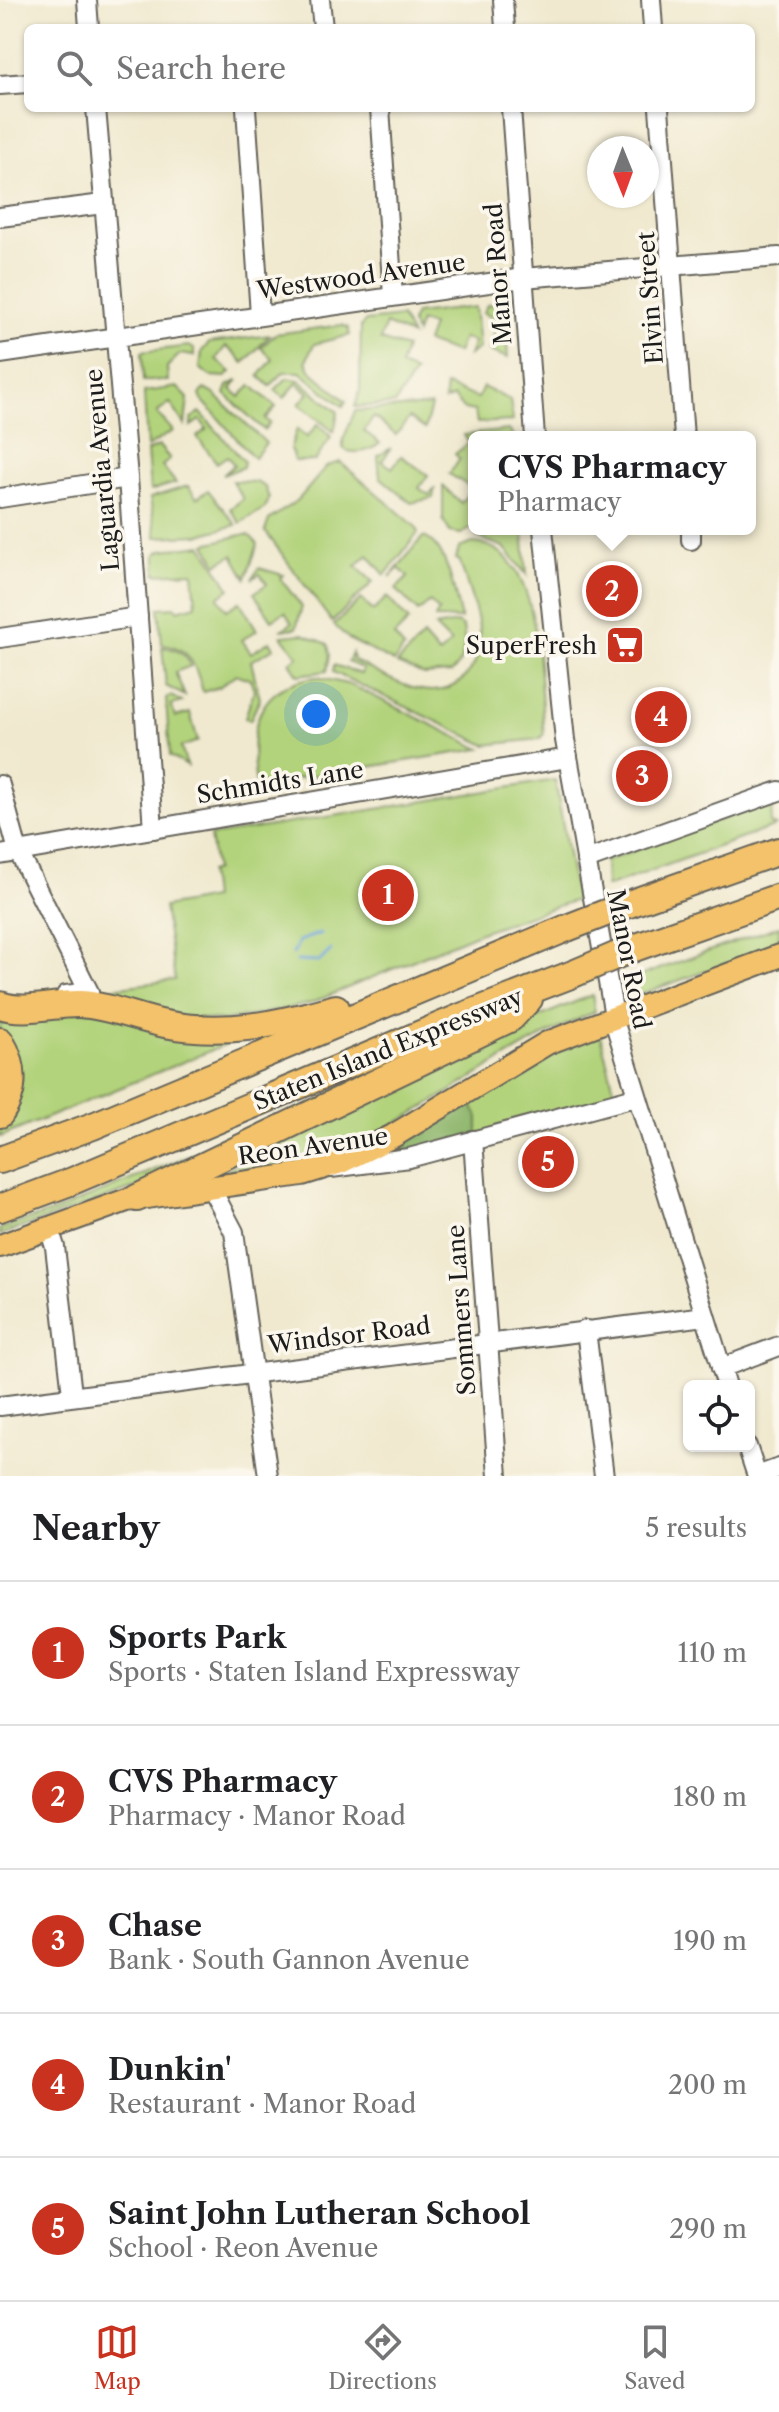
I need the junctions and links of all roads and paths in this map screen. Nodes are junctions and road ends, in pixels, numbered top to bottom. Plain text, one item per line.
1 (87, 0) edge
2 (320, 0) edge
3 (503, 0) edge
4 (651, 0) edge
5 (89, 24) edge
6 (323, 24) edge
7 (505, 24) edge
8 (653, 24) edge
9 (24, 83) edge
10 (0, 85) edge
11 (96, 112) edge
12 (246, 112) edge
13 (380, 112) edge
14 (511, 112) edge
15 (659, 112) edge
16 (103, 204) junction
17 (0, 217) edge
18 (779, 257) edge
19 (671, 265) junction
20 (523, 278) junction
21 (393, 296) junction
22 (260, 315) junction
23 (115, 335) junction
24 (0, 354) edge
25 (535, 431) edge
26 (684, 431) edge
27 (128, 478) junction
28 (0, 498) edge
29 (544, 535) edge
30 (138, 617) junction
31 (0, 638) edge
32 (568, 758) junction
33 (0, 785) edge
34 (779, 791) edge
35 (153, 829) junction
36 (779, 851) edge
37 (9, 853) edge
38 (586, 860) junction
39 (779, 897) edge
40 (779, 956) edge
41 (443, 977) junction
42 (543, 986) junction
43 (0, 1003) edge
44 (614, 1016) junction
45 (0, 1041) edge
46 (635, 1097) junction
47 (0, 1114) edge
48 (473, 1140) junction
49 (0, 1160) edge
50 (324, 1168) junction
51 (211, 1188) junction
52 (137, 1198) junction
53 (0, 1208) edge
54 (49, 1228) junction
55 (0, 1246) edge
56 (705, 1316) junction
57 (586, 1330) junction
58 (488, 1342) junction
59 (779, 1346) edge
60 (254, 1371) junction
61 (724, 1377) edge
62 (72, 1394) junction
63 (0, 1406) edge
64 (749, 1452) edge
65 (779, 1468) edge
66 (268, 1476) edge
67 (498, 1476) edge
68 (604, 1476) edge
69 (757, 1476) edge

1 - 5 street
2 - 6 street
3 - 7 street
4 - 8 street
9 - 10 street
11 - 16 street, Laguardia Avenue
12 - 22 street
13 - 21 street
14 - 20 street, Manor Road
15 - 19 street, Elvin Street
16 - 17 street
16 - 23 street, Laguardia Avenue
18 - 19 street, Westwood Avenue
19 - 20 street, Westwood Avenue
19 - 26 street, Elvin Street
20 - 21 street, Westwood Avenue
20 - 25 street, Manor Road
21 - 22 street, Westwood Avenue
22 - 23 street, Westwood Avenue
23 - 24 street, Westwood Avenue
23 - 27 street, Laguardia Avenue
27 - 28 street
27 - 30 street, Laguardia Avenue
29 - 32 street, Manor Road
30 - 31 street
30 - 35 street, Laguardia Avenue
32 - 35 street, Schmidts Lane
32 - 38 street, Manor Road
33 - 37 street
34 - 38 street
35 - 37 street, Schmidts Lane
36 - 41 highway, Staten Island Expressway, bridge
37 - 43 street
38 - 44 street, Manor Road
39 - 42 highway, Staten Island Expressway, bridge
40 - 44 main road
41 - 43 highway
41 - 49 highway, Staten Island Expressway
42 - 52 highway
42 - 53 highway, Staten Island Expressway
44 - 46 street, Manor Road
44 - 50 main road
45 - 47 highway
46 - 48 street, Reon Avenue
46 - 56 street, Manor Road
48 - 50 street, Reon Avenue
48 - 58 street, Sommers Lane
50 - 51 main road, Reon Avenue
51 - 52 main road, Reon Avenue
51 - 60 street
52 - 54 main road, Reon Avenue
54 - 55 main road, Reon Avenue
54 - 62 street
56 - 57 street, Windsor Road
56 - 61 street, Manor Road
57 - 58 street, Windsor Road
57 - 68 street
58 - 60 street, Windsor Road
58 - 67 street, Sommers Lane
59 - 61 street
60 - 62 street, Windsor Road
60 - 66 street
62 - 63 street, Windsor Road
64 - 69 street
65 - 69 street

